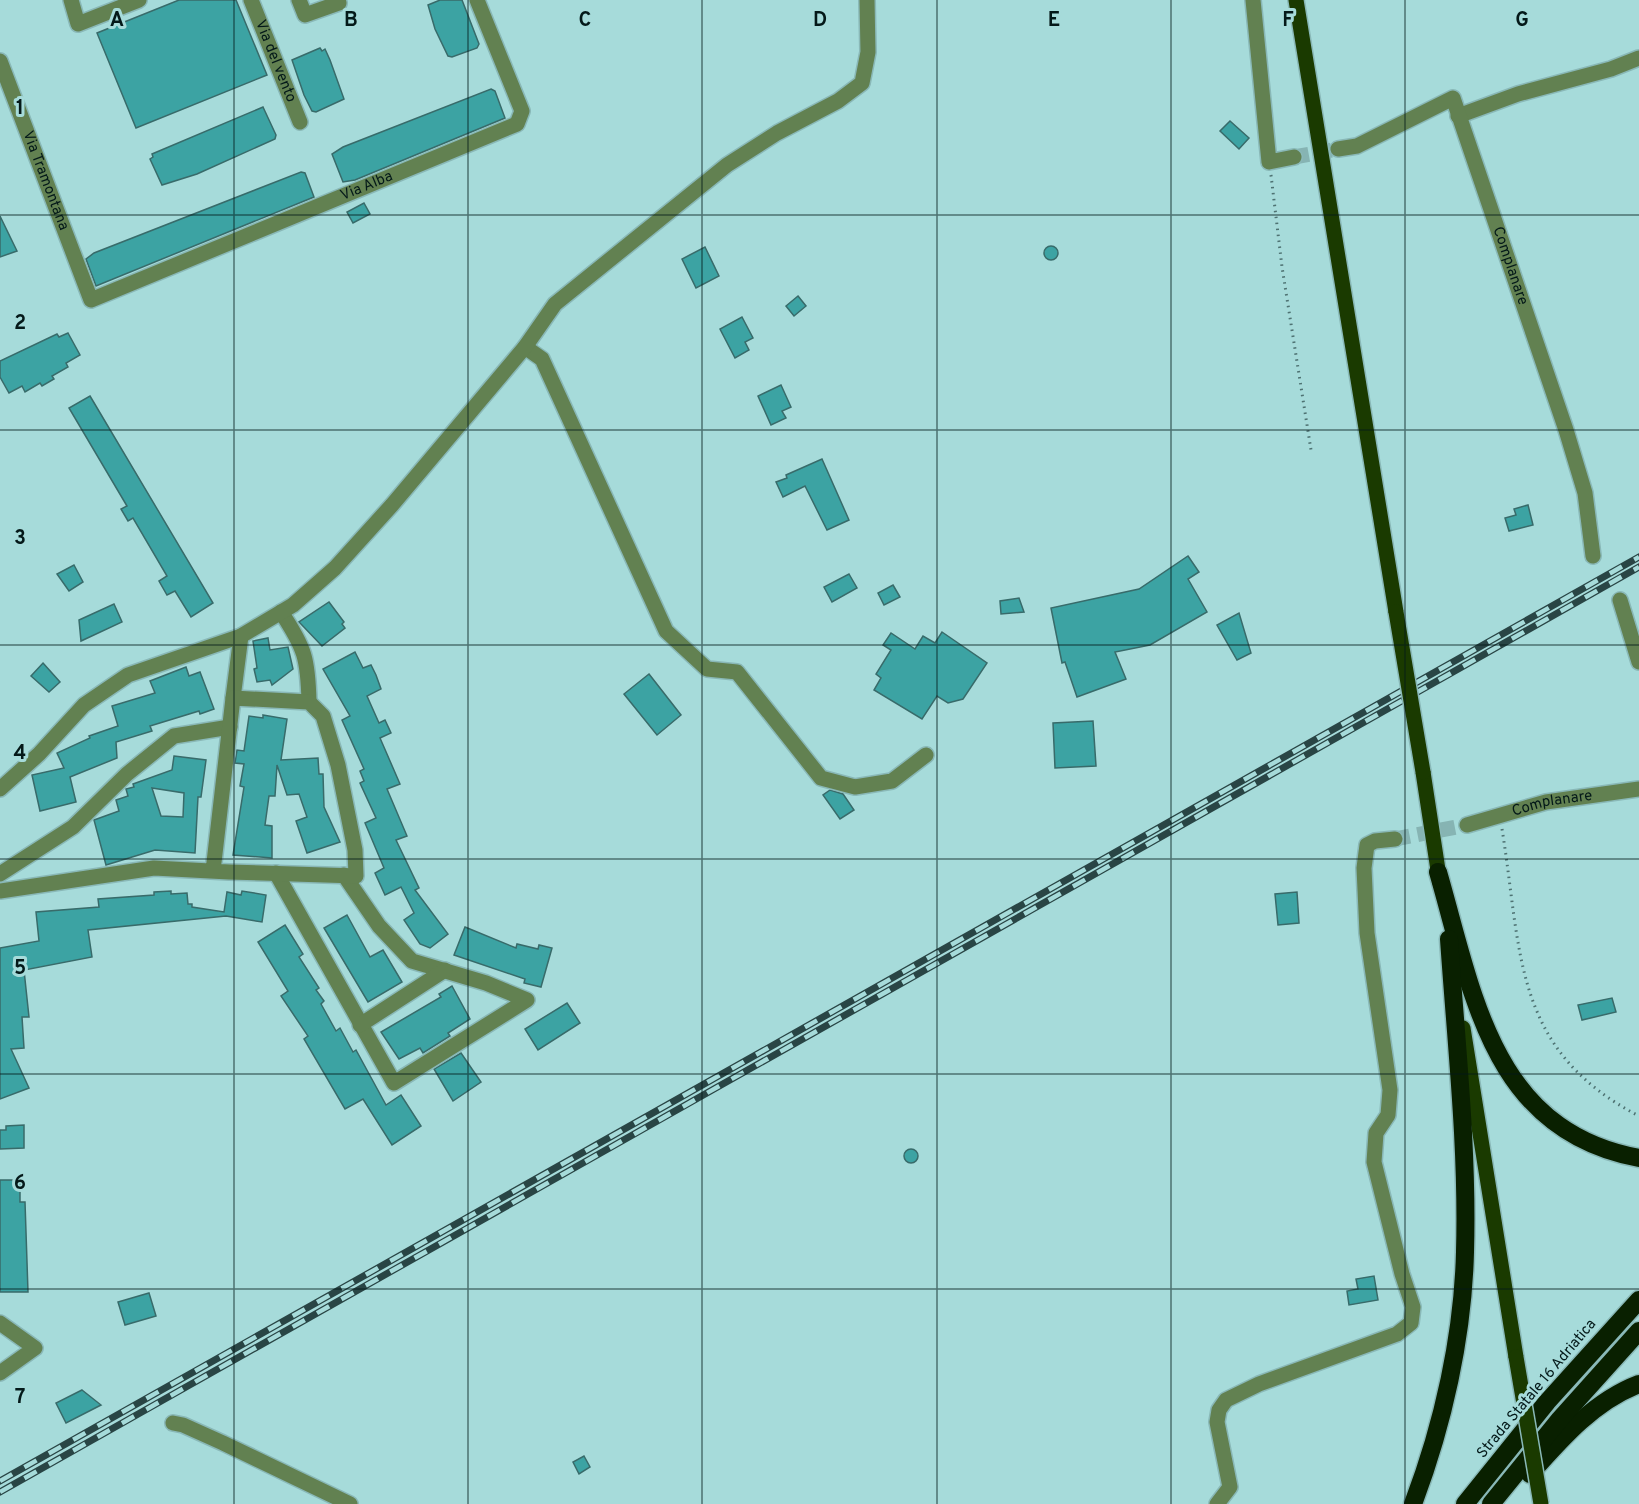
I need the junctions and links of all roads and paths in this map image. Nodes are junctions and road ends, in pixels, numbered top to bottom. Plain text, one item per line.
1 (71, 0) edge
2 (139, 0) edge
3 (251, 0) edge
4 (299, 0) edge
5 (477, 0) edge
6 (867, 0) edge
7 (1252, 0) edge
8 (1296, 0) edge
9 (339, 3) dead end
10 (1639, 58) edge
11 (0, 61) edge
12 (1458, 116) junction
13 (300, 122) dead end
14 (1338, 149) tunnel mouth
15 (1294, 157) tunnel mouth
16 (1269, 162) junction
17 (91, 300) joint
18 (525, 347) junction
19 (1311, 450) dead end
20 (1593, 556) dead end
21 (1620, 600) dead end
22 (281, 612) junction
23 (241, 636) junction
24 (1639, 662) edge
25 (233, 698) junction
26 (309, 702) junction
27 (230, 727) junction
28 (926, 755) dead end
29 (0, 789) edge
30 (1639, 789) edge
31 (1499, 816) junction
32 (1467, 825) tunnel mouth
33 (1395, 839) tunnel mouth
34 (213, 871) junction
35 (1438, 872) junction
36 (276, 873) junction
37 (0, 874) edge
38 (344, 876) junction
39 (0, 891) edge
40 (1449, 939) junction
41 (445, 970) junction
42 (360, 1025) junction
43 (1639, 1116) edge
44 (1639, 1158) edge
45 (1639, 1300) edge
46 (0, 1323) edge
47 (1639, 1331) edge
48 (0, 1373) edge
49 (1639, 1384) edge
50 (172, 1423) dead end
51 (350, 1504) edge
52 (1217, 1504) edge
53 (1413, 1504) edge
54 (1465, 1504) edge
55 (1491, 1504) edge
56 (1503, 1504) edge
57 (1540, 1504) edge

1 - 2 street
3 - 13 street, Via del vento
4 - 9 street
5 - 17 street, Via Alba
6 - 18 street
7 - 16 street
8 - 35 main road, bridge
10 - 12 street
11 - 17 street, Via Tramontana
12 - 14 street
12 - 20 street, Complanare
15 - 16 street
16 - 19 path
18 - 22 street
18 - 28 street
21 - 24 street
22 - 23 street
22 - 26 street
23 - 25 street
23 - 29 street
25 - 26 street
25 - 27 street
26 - 38 street
27 - 34 street
27 - 37 street
30 - 31 street, Complanare
31 - 32 street, Complanare
31 - 43 path
33 - 52 street
34 - 36 street
34 - 39 street
35 - 40 main road
35 - 44 highway
36 - 38 street
36 - 42 street
38 - 41 street
40 - 53 highway
40 - 57 main road, bridge
41 - 42 street
41 - 42 street
45 - 54 highway, Strada Statale 16 Adriatica
46 - 48 street
47 - 55 highway
49 - 56 highway
50 - 51 street

